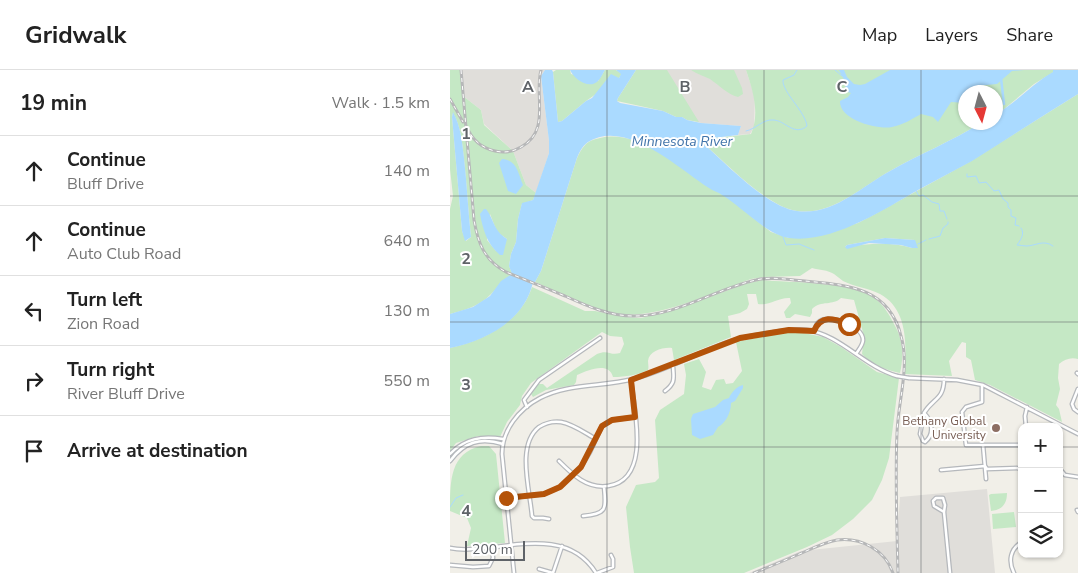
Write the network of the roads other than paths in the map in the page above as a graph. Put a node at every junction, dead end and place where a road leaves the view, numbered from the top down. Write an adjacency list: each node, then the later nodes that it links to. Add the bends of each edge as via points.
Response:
1 (814, 331): 3 (street, via 829,336); 3 (street, via 818,322 823,320 855,327 863,340); 4 (street, via 789,330 740,338)
2 (600, 338): 10 (street, via 539,380 524,400)
3 (856, 354): 5 (street, bridge, via 876,368 897,376)
4 (673, 364): 6 (street); 9 (street, via 673,383)
5 (944, 379): 7 (street); 13 (street, via 942,394)
6 (631, 380): 10 (street, via 556,392); 14 (street)
7 (982, 385): 11 (street); 22 (street, via 982,402 966,407 962,412 966,445)
8 (1078, 389): 12 (street, via 1071,407)
9 (665, 391)
10 (527, 407): 19 (street)
11 (1027, 407): 15 (street); 16 (street)
12 (1078, 412)
13 (924, 413): 13 (street, via 932,429 926,442 920,434)
14 (635, 417): 20 (street, via 609,422 602,426); 34 (street, via 637,447 633,466 621,482)
15 (1026, 423)
16 (1054, 423)
17 (1063, 428): 18 (street)
18 (1078, 434)
19 (503, 439): 21 (street); 24 (street, via 474,439)
20 (596, 439): 31 (street); 35 (street, via 560,422 538,428 526,450)
21 (503, 444): 25 (street, via 474,442 463,447); 36 (street)
22 (983, 445): 23 (street); 27 (street)
23 (1018, 445)
24 (450, 454)
25 (450, 461)
26 (559, 461): 31 (street)
27 (985, 466): 28 (street, via 987,469); 29 (street); 33 (street)
28 (1018, 468)
29 (941, 470)
30 (1063, 472): 32 (street)
31 (573, 476): 34 (street, via 589,484); 35 (street, via 555,490)
32 (1078, 477)
33 (986, 478)
34 (604, 486): 38 (street, via 604,510 597,515)
35 (530, 496): 36 (street); 39 (street, via 532,517)
36 (506, 498): 40 (street)
37 (944, 512): 37 (street, via 944,500 936,498 934,506); 51 (street)
38 (583, 516)
39 (549, 519)
40 (511, 546): 41 (street); 43 (street); 48 (street)
41 (562, 546): 49 (street); 50 (street, via 584,558)
42 (1018, 546): 52 (street, via 1010,559)
43 (492, 547): 44 (street); 46 (street, via 493,558 489,566)
44 (450, 548)
45 (611, 555): 50 (street, via 613,567)
46 (450, 565)
47 (539, 569): 49 (street)
48 (514, 573)
49 (553, 573)
50 (597, 573)
51 (950, 573)
52 (1014, 573)

